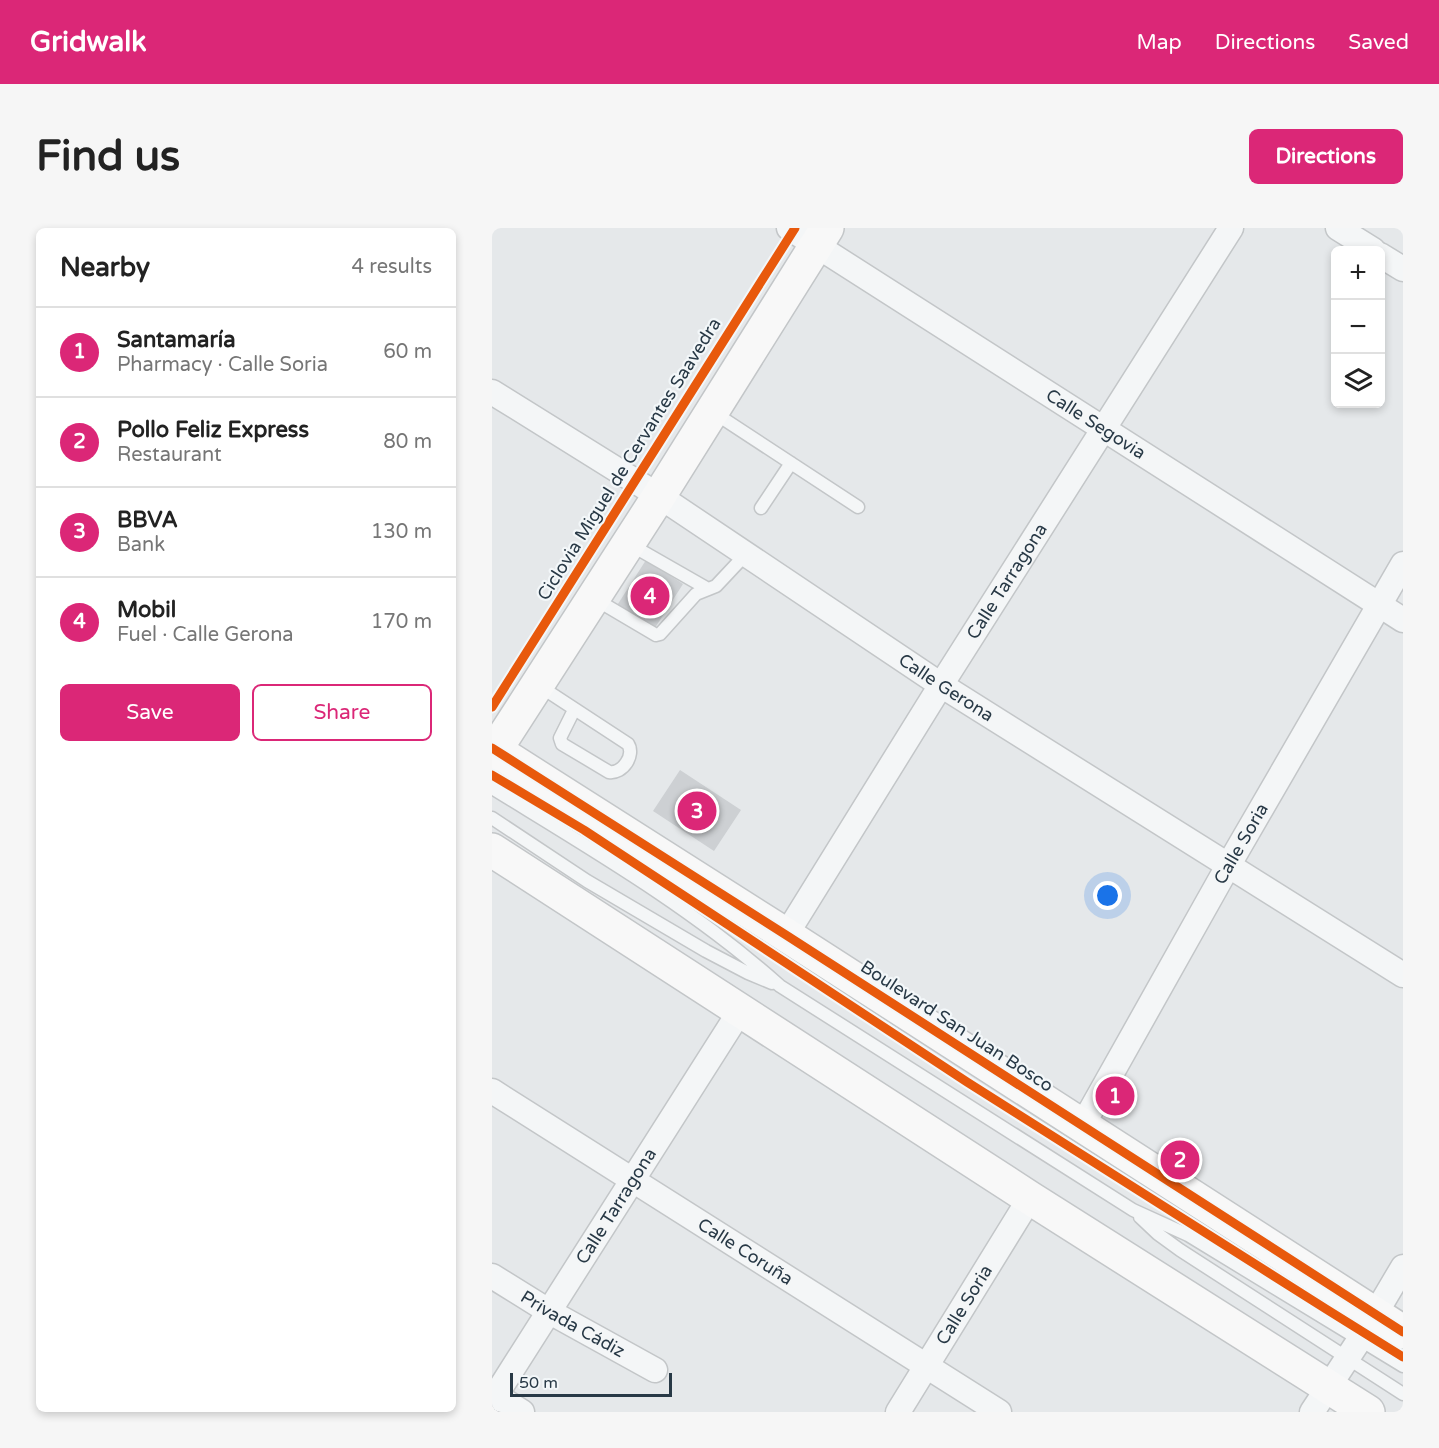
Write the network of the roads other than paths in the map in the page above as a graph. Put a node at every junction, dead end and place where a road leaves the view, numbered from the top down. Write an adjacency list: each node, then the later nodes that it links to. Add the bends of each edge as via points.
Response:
1 (789, 228): 4 (street, Calle Segovia)
2 (1232, 228): 10 (street, Calle Tarragona)
3 (1338, 228): 5 (street)
4 (821, 237): 9 (street); 10 (street, Calle Segovia)
5 (1367, 246)
6 (1385, 258): 7 (street)
7 (1403, 269)
8 (492, 392): 12 (street, Calle Gerona)
9 (712, 411): 11 (lane); 12 (street)
10 (1104, 429): 20 (street, Calle Segovia); 23 (street, Calle Tarragona)
11 (791, 463): 13 (lane); 14 (lane)
12 (659, 496): 15 (street); 16 (street, Calle Gerona)
13 (858, 507)
14 (761, 508)
15 (628, 543): 18 (lane); 19 (street)
16 (746, 554): 18 (lane, via 716,586); 23 (street, Calle Gerona)
17 (1403, 564): 20 (street, Calle Soria)
18 (708, 589): 19 (lane, via 696,594 656,635)
19 (593, 598): 22 (street)
20 (1379, 605): 21 (street, Calle Segovia); 29 (street, Calle Soria)
21 (1403, 620)
22 (537, 685): 24 (lane); 25 (street)
23 (941, 685): 29 (street, Calle Gerona); 30 (street, Calle Tarragona)
24 (574, 710): 24 (lane, via 628,744 631,753 621,770 609,772 562,744 560,738)
25 (493, 751): 30 (street, Boulevard San Juan Bosco)
26 (492, 788): 32 (lane, via 700,921)
27 (492, 818): 32 (lane, via 587,881 706,951)
28 (492, 850): 33 (street)
29 (1228, 866): 31 (street, Calle Gerona); 35 (street, Calle Soria)
30 (786, 935): 35 (street, Boulevard San Juan Bosco)
31 (1403, 975)
32 (780, 986): 38 (lane)
33 (740, 1011): 36 (street, Calle Tarragona); 37 (street)
34 (492, 1091): 36 (street, Calle Coruña)
35 (1082, 1126): 43 (street, Boulevard San Juan Bosco)
36 (632, 1179): 41 (street, Calle Tarragona); 44 (street, Calle Coruña)
37 (1030, 1198): 44 (street, Calle Soria); 49 (street)
38 (1133, 1210): 43 (lane, via 1188,1234); 43 (lane, via 1180,1250)
39 (1403, 1267): 43 (street)
40 (492, 1276): 41 (street, Privada Cádiz)
41 (549, 1312): 46 (street, Privada Cádiz); 48 (street, Calle Tarragona)
42 (1403, 1332): 43 (street, Boulevard San Juan Bosco)
43 (1360, 1337): 45 (lane); 47 (lane); 49 (street)
44 (926, 1366): 51 (street, Calle Soria); 52 (street, Calle Coruña)
45 (1403, 1366)
46 (655, 1370)
47 (1403, 1394)
48 (493, 1397): 50 (street)
49 (1320, 1399): 53 (street)
50 (522, 1412)
51 (898, 1412)
52 (999, 1412)
53 (1368, 1412)

